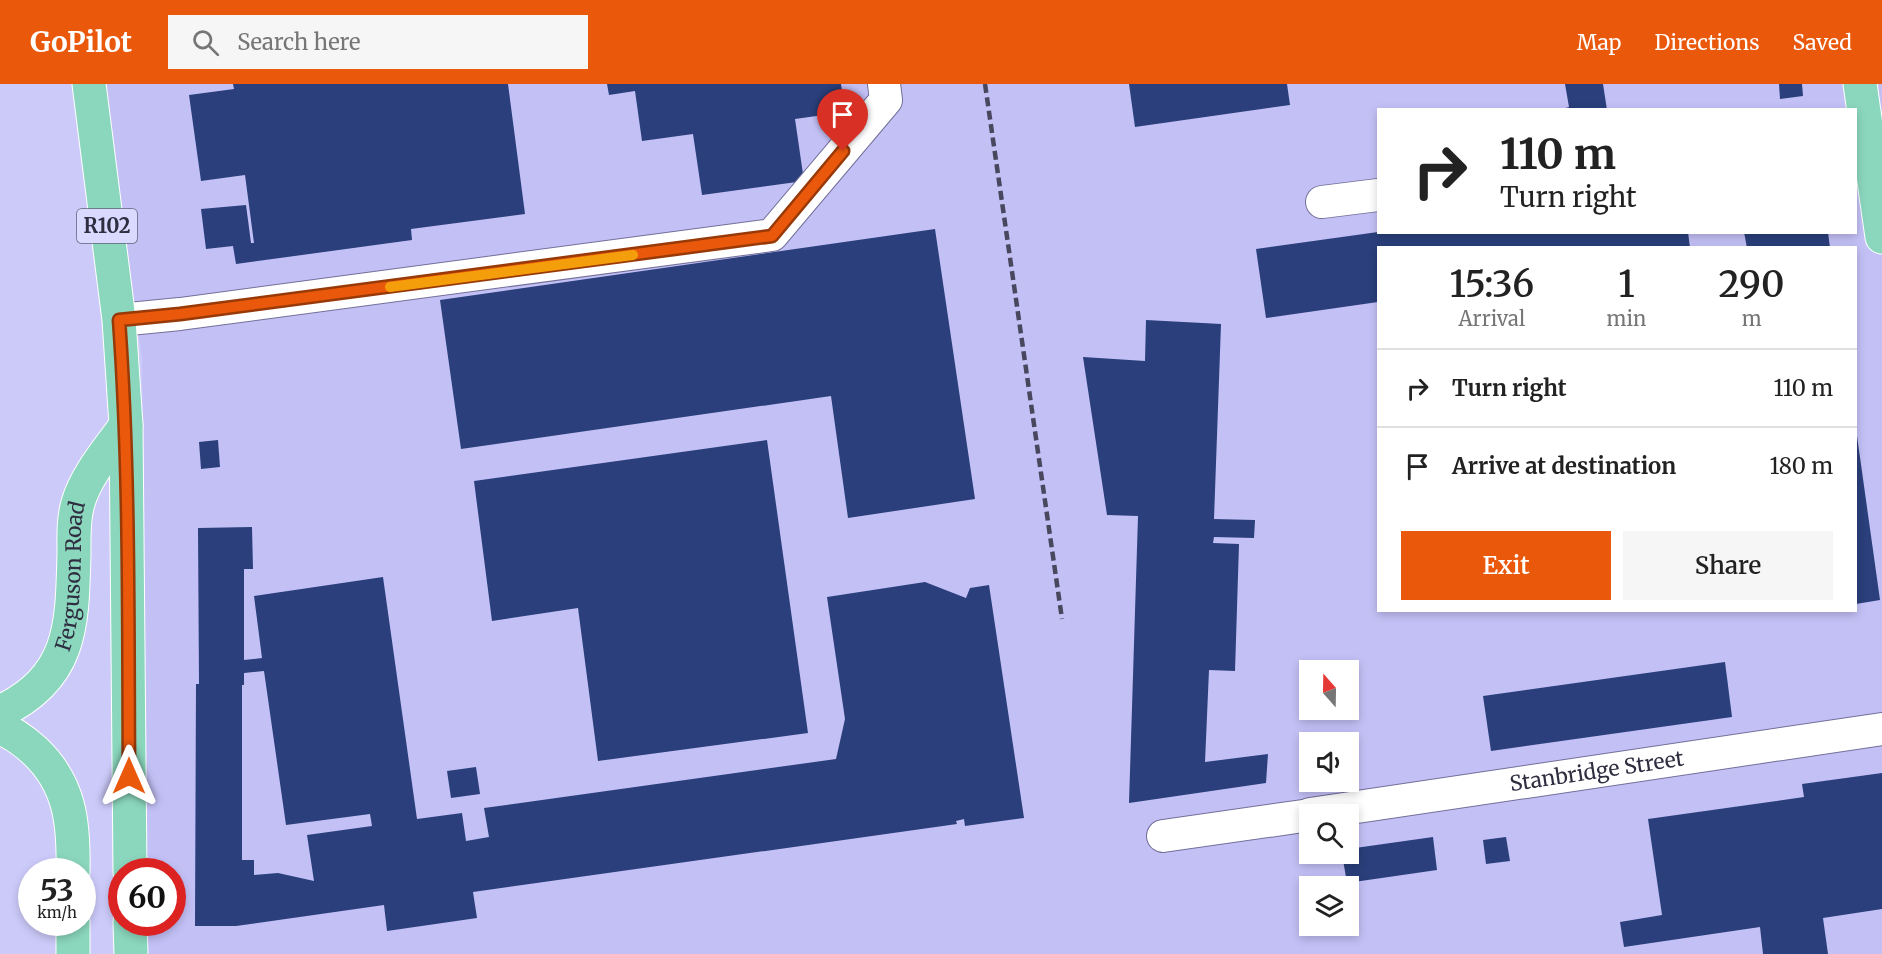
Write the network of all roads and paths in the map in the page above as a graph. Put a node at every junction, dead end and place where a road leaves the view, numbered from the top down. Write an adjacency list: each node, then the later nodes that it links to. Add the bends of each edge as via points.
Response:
1 (89, 84): 8 (main road, R102)
2 (884, 84): 8 (street, via 886,100 772,236)
3 (1860, 84): 4 (main road)
4 (1868, 129): 7 (main road)
5 (1377, 195): 6 (street)
6 (1322, 202)
7 (1882, 237)
8 (119, 320): 9 (main road, R102)
9 (126, 425): 10 (main road, Ferguson Road, via 90,477 78,502 73,603 58,661 32,692); 17 (main road, R102)
10 (0, 712)
11 (0, 728): 16 (main road, via 40,756 64,790 74,836)
12 (1882, 729): 13 (street, Stanbridge Street)
13 (1359, 808)
14 (1299, 817): 15 (street, Stanbridge Street)
15 (1163, 836)
16 (73, 858)
17 (130, 858)
18 (73, 936): 20 (main road)
19 (130, 936): 21 (main road)
20 (73, 954)
21 (130, 954)

